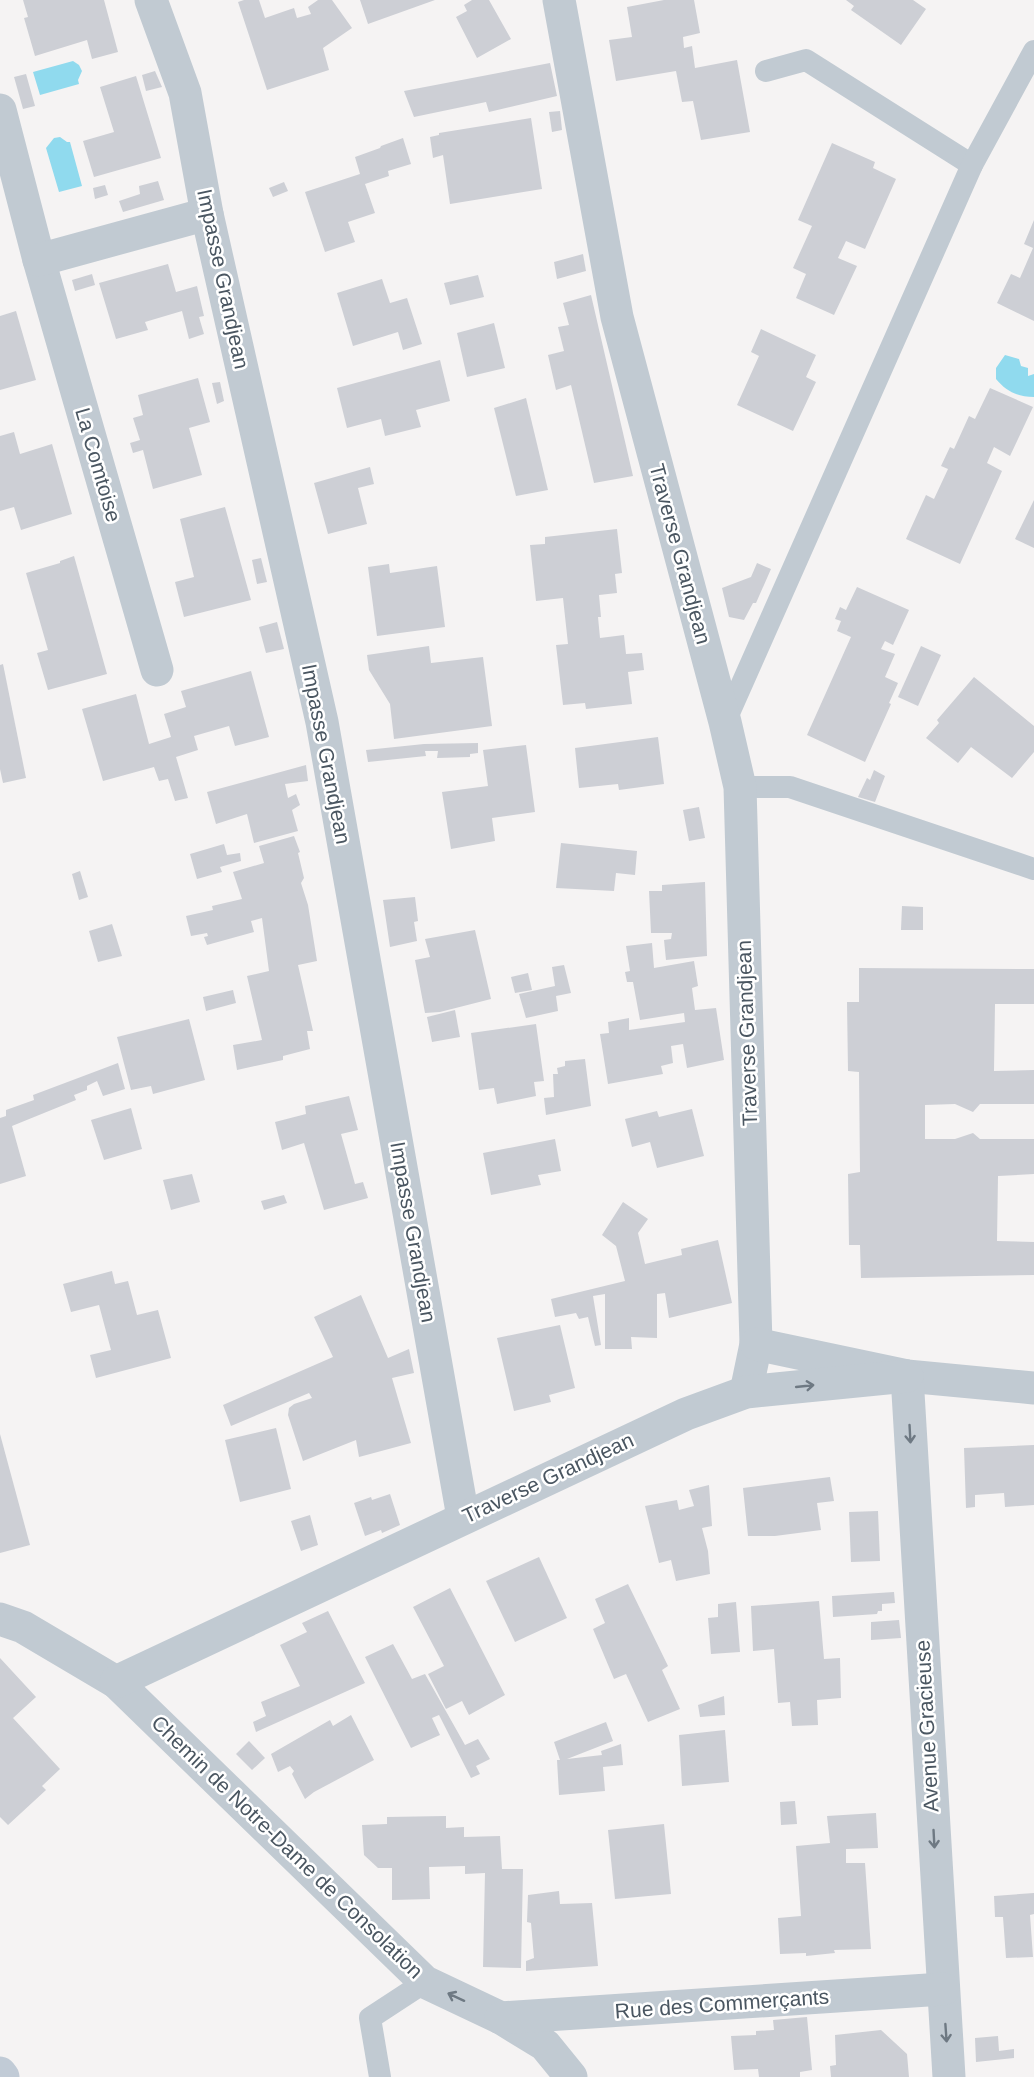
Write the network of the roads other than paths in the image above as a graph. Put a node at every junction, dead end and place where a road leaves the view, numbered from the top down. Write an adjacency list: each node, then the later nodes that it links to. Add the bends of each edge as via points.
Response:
1 (151, 0): 7 (street, Impasse Grandjean, via 185,93)
2 (559, 0): 10 (street, Traverse Grandjean, via 617,317)
3 (1034, 51): 6 (lane)
4 (766, 71): 6 (lane, via 806,60)
5 (0, 110): 8 (street, La Comtoise)
6 (972, 165): 10 (lane)
7 (207, 214): 8 (street); 17 (street, Impasse Grandjean, via 322,722)
8 (39, 260): 9 (street, La Comtoise)
9 (157, 670)
10 (725, 722): 11 (street, Traverse Grandjean)
11 (740, 787): 12 (lane, via 790,787); 13 (street, Traverse Grandjean)
12 (1034, 869)
13 (756, 1344): 14 (street); 16 (street, Traverse Grandjean)
14 (906, 1376): 15 (street); 16 (street, one-way to 14); 21 (street, Avenue Gracieuse, one-way to 21)
15 (1034, 1388)
16 (746, 1392): 17 (street, Traverse Grandjean, via 686,1414)
17 (463, 1517): 19 (street, Traverse Grandjean)
18 (0, 1619): 19 (street, Chemin de Notre-Dame de Consolation, via 23,1627)
19 (116, 1682): 20 (street, Chemin de Notre-Dame de Consolation)
20 (425, 1982): 22 (street, Chemin de Notre-Dame de Consolation, one-way to 20); 25 (lane, via 370,2018)
21 (943, 1989): 22 (street, Rue des Commerçants); 27 (street, Avenue Gracieuse, one-way to 27)
22 (501, 2018): 26 (street, Chemin de Notre-Dame de Consolation, via 545,2045)
23 (0, 2073): 24 (street)
24 (3, 2077)
25 (380, 2077)
26 (571, 2077)
27 (949, 2077)

